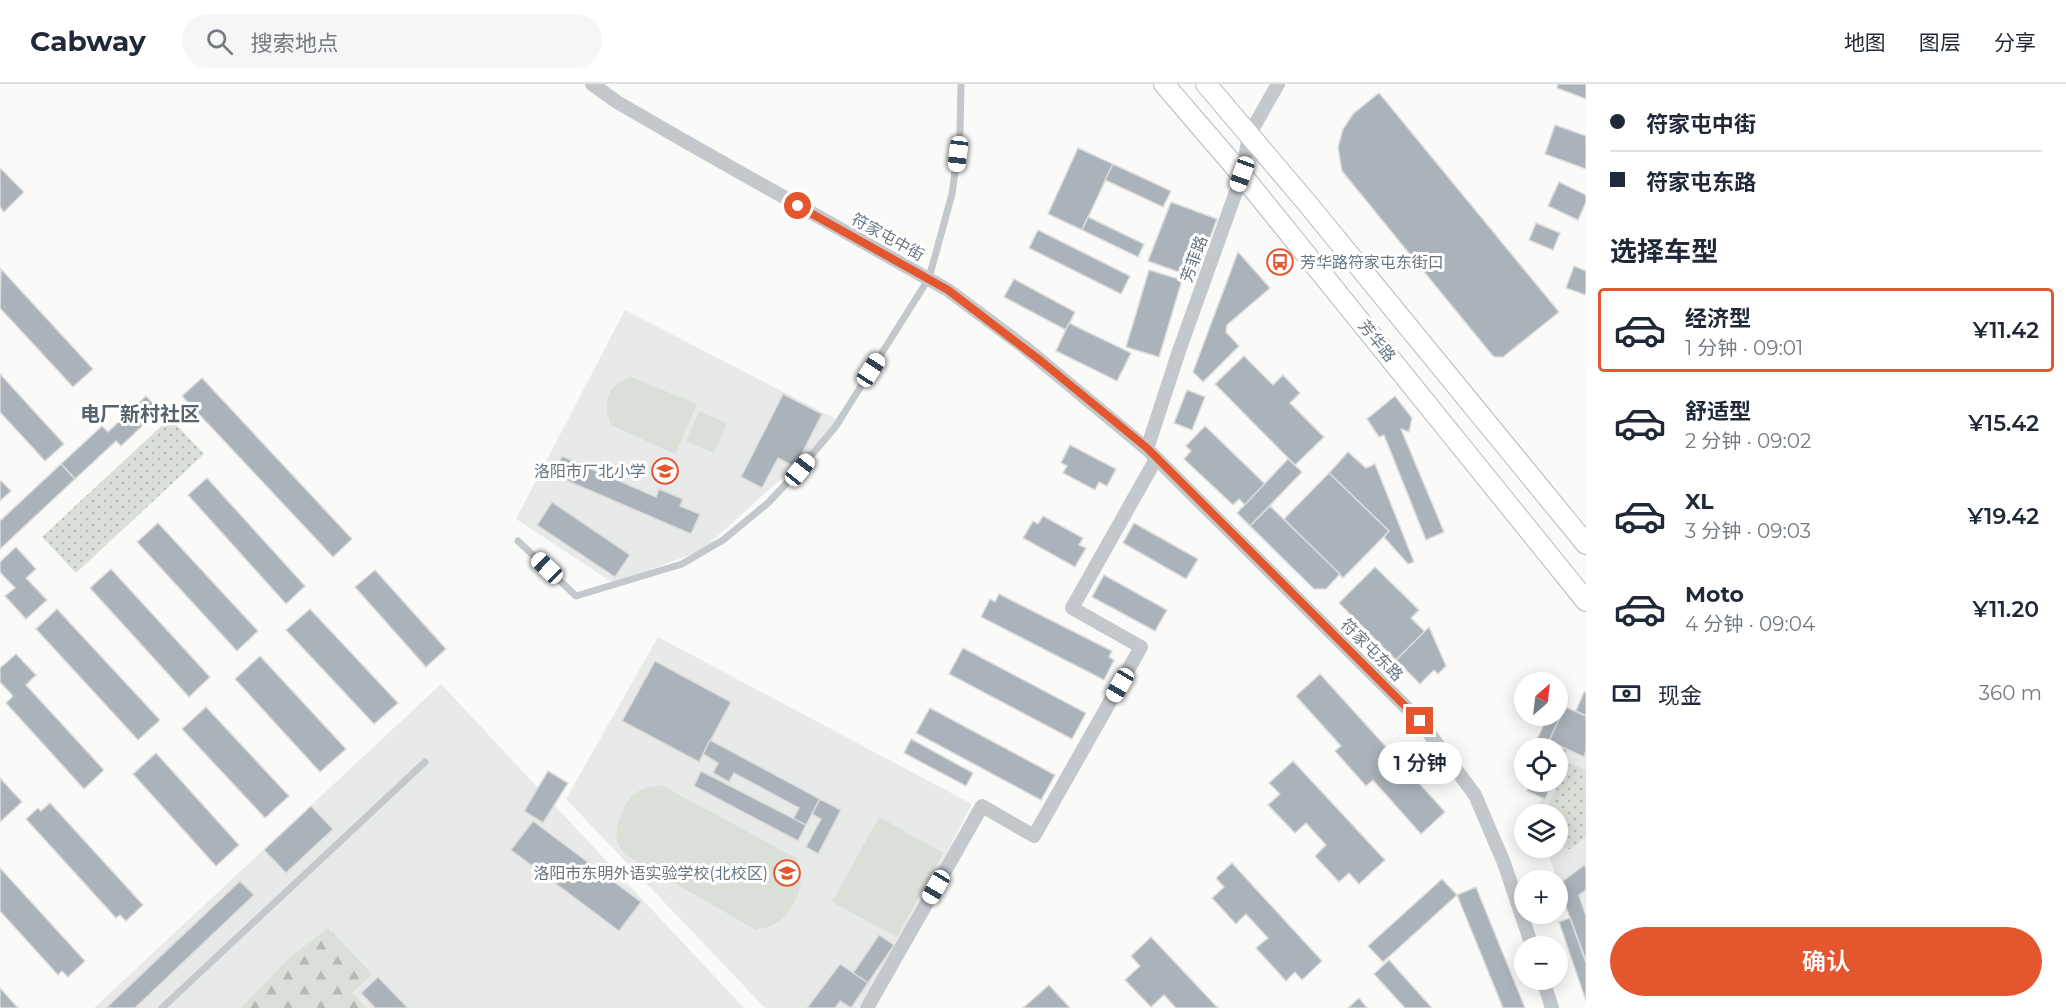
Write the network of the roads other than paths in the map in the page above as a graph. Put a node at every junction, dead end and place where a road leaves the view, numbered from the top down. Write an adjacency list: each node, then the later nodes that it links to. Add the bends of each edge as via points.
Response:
1 (592, 84): 8 (street, 符家屯中街, via 749,179)
2 (961, 84): 8 (lane, via 960,134 952,194)
3 (1164, 84): 7 (main road, 芳华路)
4 (1206, 84): 6 (main road, 芳华路)
5 (1278, 84): 6 (street, 芳菲路)
6 (1249, 135): 7 (street, 芳菲路); 11 (main road, 芳华路)
7 (1242, 174): 9 (street, 芳菲路, via 1179,351); 12 (main road, 芳华路)
8 (929, 278): 9 (street, 符家屯中街, via 1023,346); 10 (lane, via 836,426 776,495 723,540 682,564 576,596)
9 (1151, 454): 14 (street, 符家屯东路, via 1420,721 1475,795); 17 (street, 芳菲路, via 1072,608 1141,647 1034,836 982,806)
10 (518, 541)
11 (1586, 544)
12 (1586, 602)
13 (425, 762): 16 (lane)
14 (1529, 936)
15 (1546, 990): 18 (street)
16 (162, 1008)
17 (867, 1008)
18 (1552, 1008)

